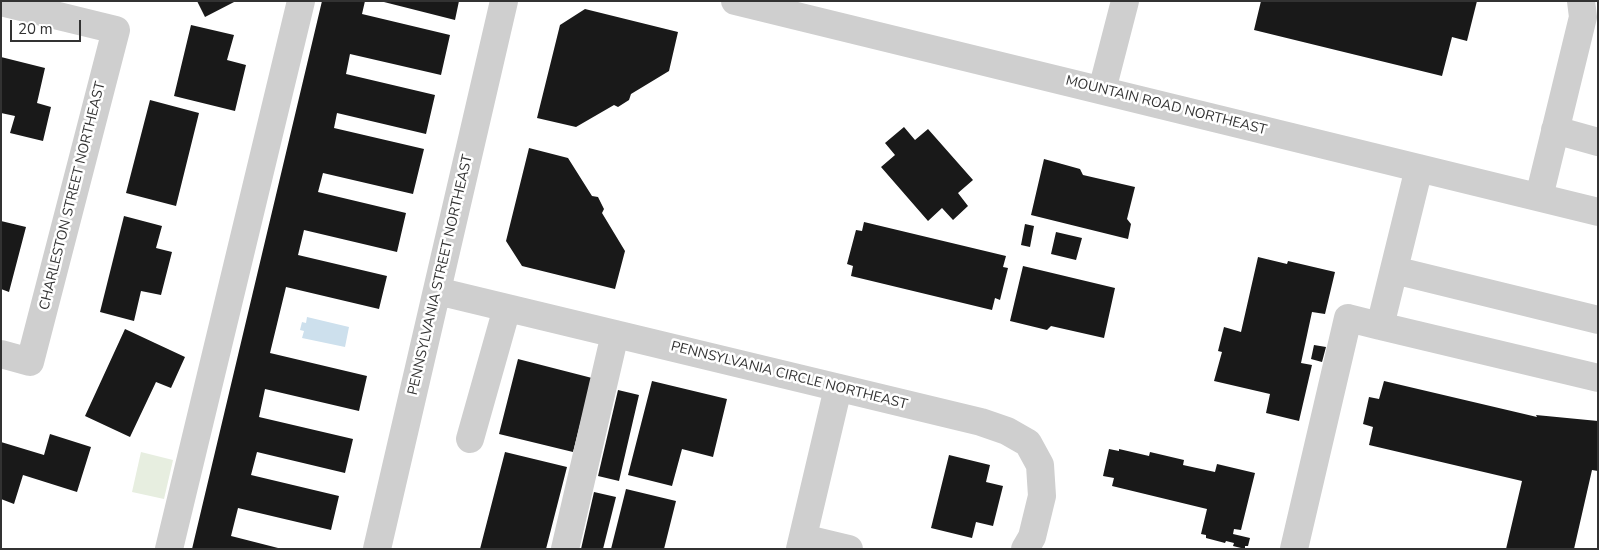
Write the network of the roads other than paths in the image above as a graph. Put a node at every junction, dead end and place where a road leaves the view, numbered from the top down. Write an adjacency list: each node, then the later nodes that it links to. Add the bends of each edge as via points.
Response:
1 (301, 1): 24 (street)
2 (504, 1): 14 (street, PENNSYLVANIA STREET NORTHEAST)
3 (735, 1): 7 (street, MOUNTAIN ROAD NORTHEAST)
4 (1125, 1): 7 (street)
5 (1, 2): 19 (street, CHARLESTON STREET NORTHEAST, via 116,30 30,362)
6 (1586, 3): 8 (street)
7 (1102, 90): 10 (street, MOUNTAIN ROAD NORTHEAST)
8 (1555, 130): 9 (street); 11 (street)
9 (1598, 142)
10 (1419, 168): 11 (street, MOUNTAIN ROAD NORTHEAST); 13 (street)
11 (1539, 197): 12 (street, MOUNTAIN ROAD NORTHEAST)
12 (1598, 212)
13 (1394, 270): 16 (street); 17 (street)
14 (437, 291): 15 (street, PENNSYLVANIA CIRCLE NORTHEAST); 25 (street, PENNSYLVANIA STREET NORTHEAST)
15 (507, 308): 18 (street, PENNSYLVANIA CIRCLE NORTHEAST); 22 (street)
16 (1598, 320)
17 (1380, 326): 20 (street); 29 (street, via 1348,318)
18 (615, 334): 21 (street, PENNSYLVANIA CIRCLE NORTHEAST); 26 (street)
19 (1, 354)
20 (1598, 378)
21 (838, 388): 23 (street); 28 (street, PENNSYLVANIA CIRCLE NORTHEAST, via 981,422 1028,443 1040,465 1042,496 1032,538)
22 (470, 439)
23 (801, 543): 27 (street)
24 (169, 549)
25 (377, 549)
26 (565, 549)
27 (849, 549)
28 (1025, 549)
29 (1294, 549)

